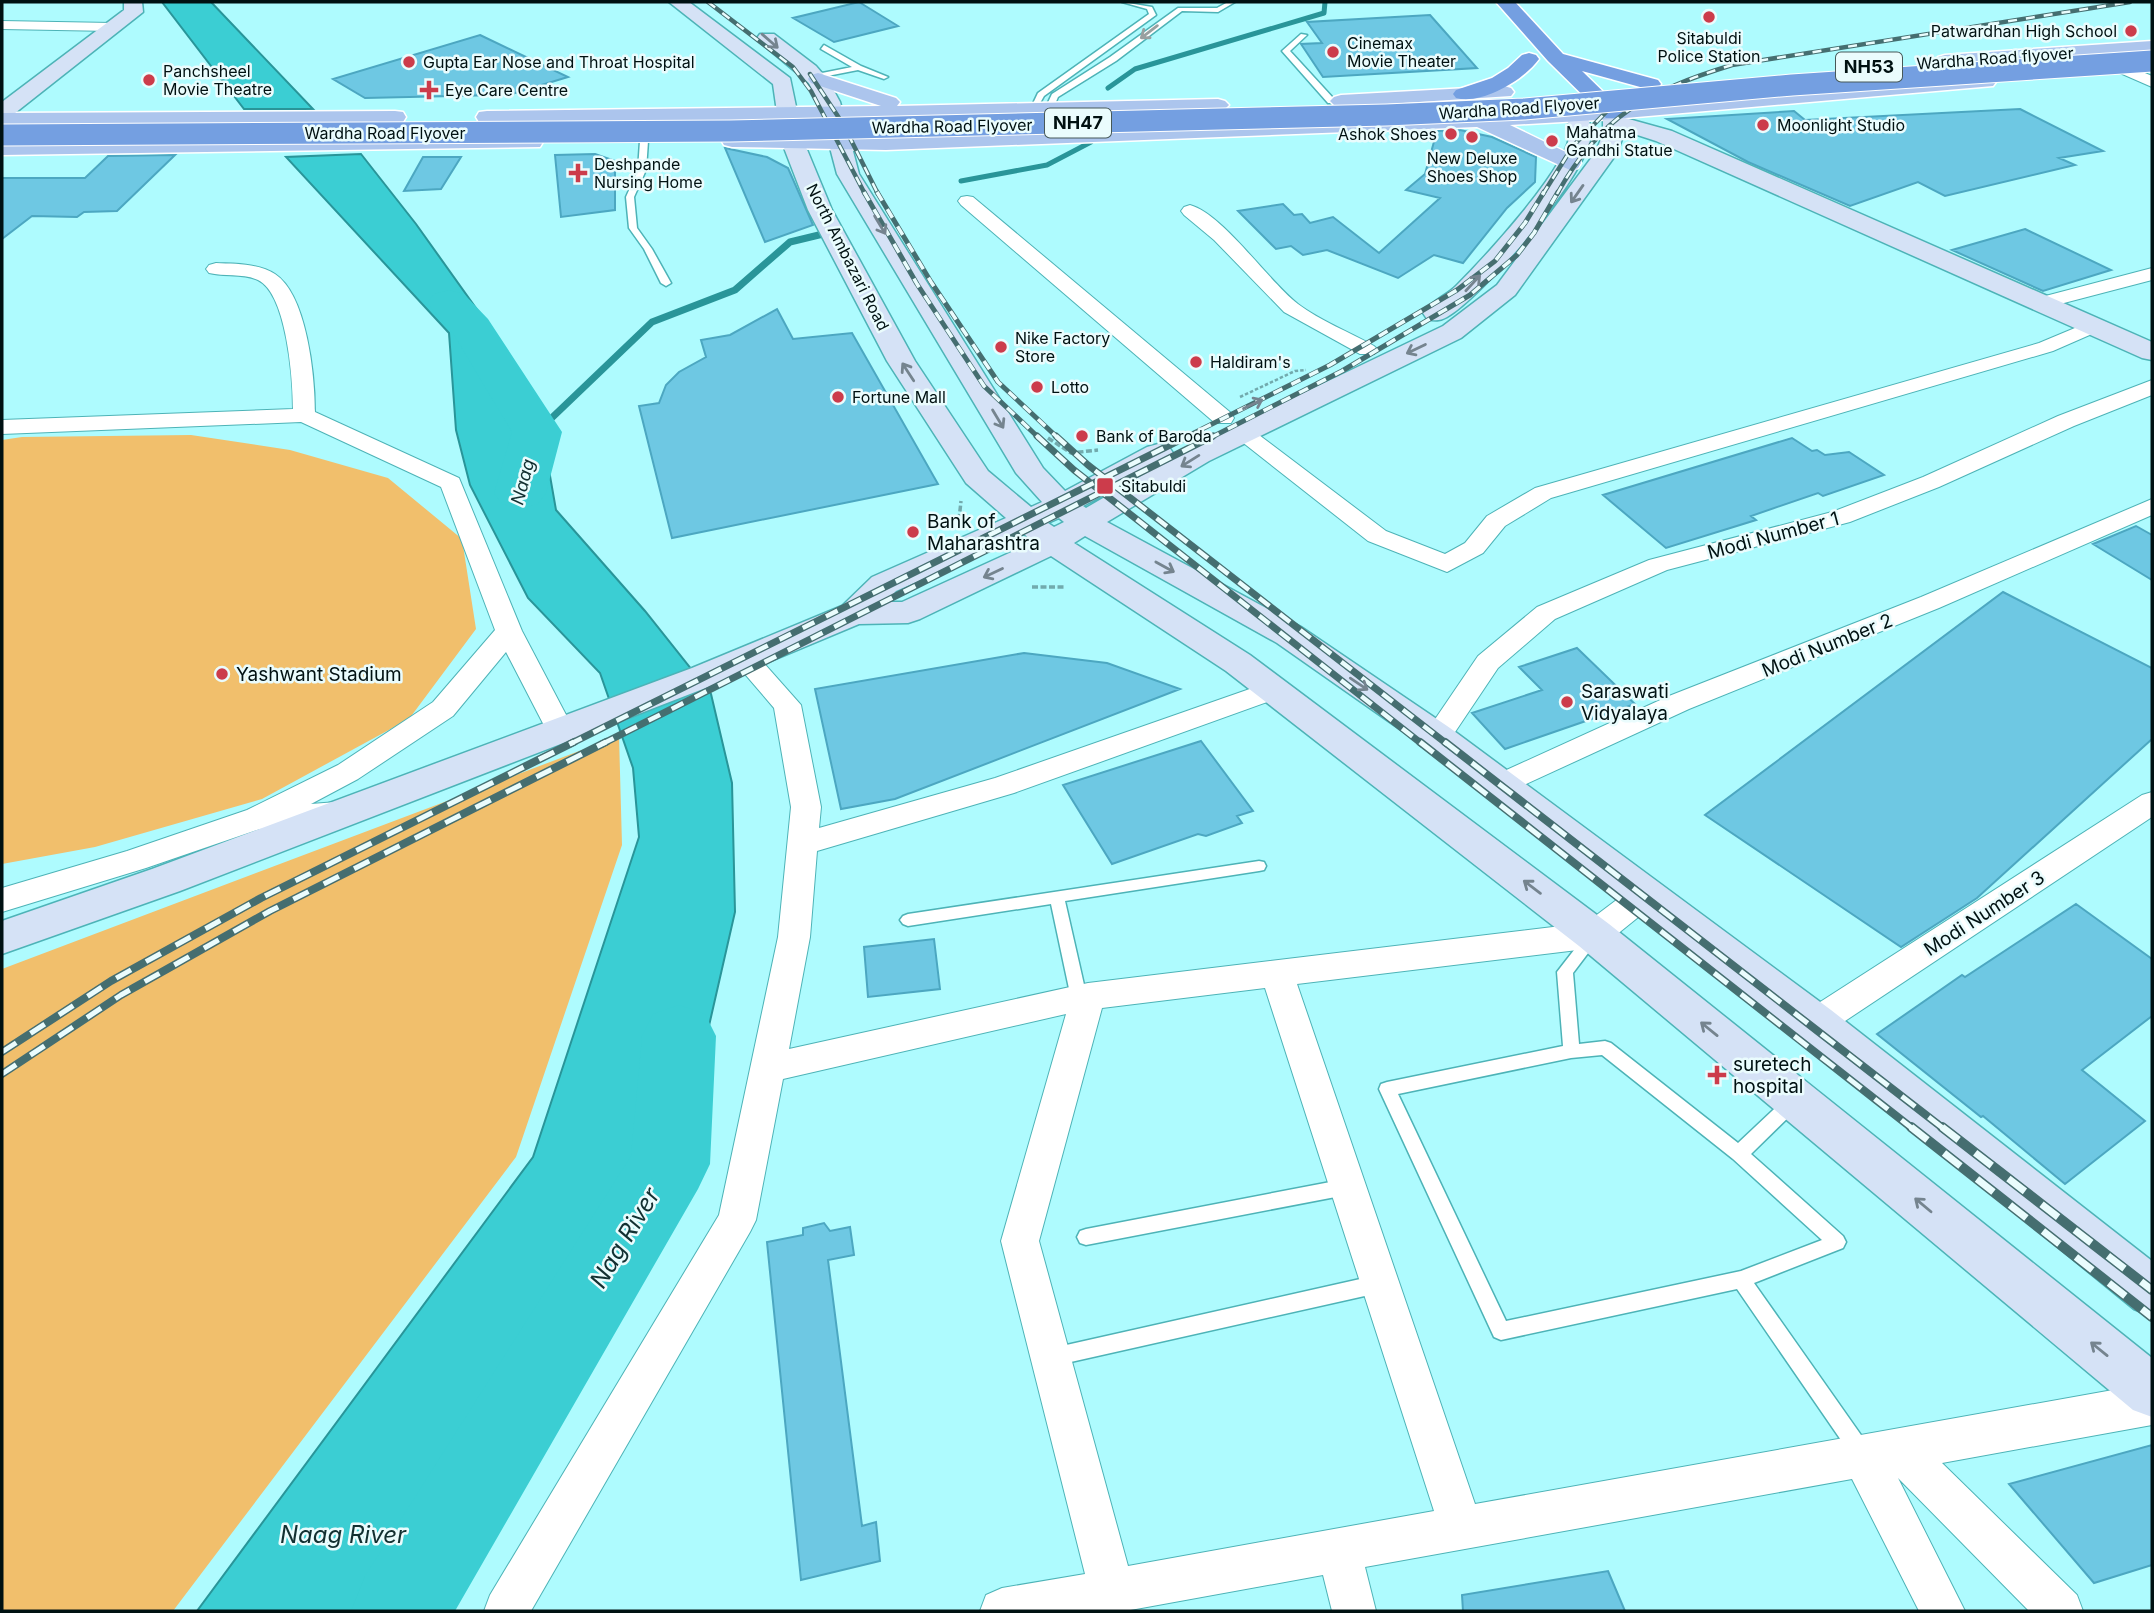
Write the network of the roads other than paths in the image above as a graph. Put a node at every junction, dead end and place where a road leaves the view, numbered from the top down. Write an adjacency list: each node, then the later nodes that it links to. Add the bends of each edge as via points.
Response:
1 (133, 2): 11 (main road, via 134,12)
2 (678, 2): 35 (main road, North Ambazari Road, via 783,81)
3 (1125, 2): 6 (lane)
4 (1232, 2): 9 (lane, via 1218,10)
5 (1498, 7): 19 (highway)
6 (1150, 8): 7 (lane); 31 (lane, via 1153,16 1041,95)
7 (1160, 8)
8 (1170, 9): 9 (lane)
9 (1180, 9): 31 (lane, one-way to 31)
10 (2, 25): 11 (street)
11 (112, 27): 32 (main road)
12 (753, 28): 23 (main road, one-way to 23)
13 (1303, 35): 30 (lane, via 1286,51)
14 (824, 47): 20 (lane)
15 (2152, 47): 16 (main road, Wardha Road flyover / NH53)
16 (2084, 52): 22 (street); 26 (main road, Wardha Road flyover / NH53)
17 (2152, 54): 39 (highway, Wardha Road Flyover / NH47, via 1412,107 789,122)
18 (2152, 61): 40 (highway, Wardha Road Flyover / NH47, bridge, via 1805,84 1524,109 1386,115 744,131)
19 (1541, 62): 26 (highway); 27 (highway); 29 (highway)
20 (858, 68): 23 (lane); 24 (lane)
21 (2152, 70): 22 (main road, NH53)
22 (2128, 72): 25 (street); 36 (main road, NH53)
23 (817, 78): 33 (main road); 34 (main road)
24 (884, 78)
25 (2152, 82)
26 (1651, 84): 27 (main road, Wardha Road flyover / NH53)
27 (1587, 88): 28 (main road, Wardha Road flyover); 36 (highway)
28 (1556, 90): 29 (main road, Wardha Road flyover); 36 (highway)
29 (1463, 94): 30 (main road, Wardha Road flyover)
30 (1331, 102): 31 (main road, Wardha Road flyover)
31 (1040, 110): 33 (main road, Wardha Road flyover)
32 (2, 112)
33 (932, 113): 34 (main road, Wardha Road flyover)
34 (832, 114): 35 (main road, Wardha Road flyover); 46 (main road)
35 (786, 115): 37 (main road, Wardha Road flyover); 44 (main road, North Ambazari Road)
36 (1601, 116): 38 (main road); 43 (main road); 45 (main road, via 1615,135); 47 (main road, via 1581,132)
37 (2, 119)
38 (1474, 121): 46 (main road, via 886,143); 47 (main road, via 1517,135)
39 (2, 126)
40 (2, 135)
41 (644, 141): 42 (main road); 44 (main road, via 750,140); 52 (lane, via 642,170 631,197 633,228)
42 (2, 148)
43 (1694, 149): 45 (main road); 53 (main road)
44 (797, 152): 46 (main road); 62 (main road, North Ambazari Road, one-way to 44, via 977,477 901,361 820,210)
45 (1606, 153): 59 (main road, one-way to 59, via 1506,290 1452,332)
46 (843, 154): 62 (main road, one-way to 62)
47 (1570, 163): 55 (main road, one-way to 47, via 1425,322 1462,294 1509,244)
48 (967, 201): 59 (street)
49 (1190, 211): 55 (street, via 1292,308)
50 (216, 270): 58 (street, via 262,274 273,281 294,326)
51 (2152, 274): 53 (street)
52 (666, 283)
53 (2041, 303): 54 (main road)
54 (2094, 326): 56 (main road); 59 (street, via 2046,347 1543,493 1496,521 1474,548 1447,564 1377,536)
55 (1367, 350): 59 (main road, one-way to 55)
56 (2152, 352)
57 (2152, 387): 67 (street, Modi Number 1, via 1841,517 1658,565 1546,613 1488,662)
58 (304, 415): 60 (street); 63 (street, via 451,483)
59 (1227, 421): 62 (main road, via 1198,455)
60 (2, 427)
61 (2152, 506): 68 (street, Modi Number 2, via 2031,562 1703,693)
62 (1057, 523): 64 (main road, via 908,612 854,614); 65 (main road, via 1119,587); 67 (main road, one-way to 67, via 1289,635)
63 (509, 631): 66 (street); 71 (street, via 443,709 348,772)
64 (745, 659): 66 (main road); 72 (street, via 787,705 806,807)
65 (1274, 690): 72 (street, via 1004,786); 78 (main road, one-way to 65)
66 (572, 726): 70 (main road)
67 (1437, 737): 68 (main road)
68 (1501, 784): 74 (main road)
69 (2152, 803): 82 (street, Modi Number 3)
70 (342, 813): 71 (street); 79 (main road)
71 (258, 818): 76 (street)
72 (802, 844): 84 (street, via 794,937)
73 (1259, 866): 75 (lane)
74 (1646, 894): 78 (street); 82 (main road)
75 (1057, 897): 77 (lane); 81 (lane)
76 (2, 900)
77 (908, 920)
78 (1594, 934): 80 (street); 83 (lane, via 1565,972); 85 (main road, one-way to 78)
79 (2, 938)
80 (1277, 973): 81 (street); 87 (street)
81 (1083, 997): 84 (street); 92 (street, via 1020,1241)
82 (1815, 1023): 89 (main road)
83 (1571, 1051): 86 (lane, via 1605,1048); 90 (lane, via 1387,1089 1501,1331)
84 (768, 1068): 99 (street, via 737,1220)
85 (1796, 1099): 86 (lane); 93 (main road, one-way to 85)
86 (1739, 1154): 90 (lane, via 1837,1242)
87 (1348, 1186): 88 (lane); 91 (street)
88 (1086, 1237)
89 (2146, 1279)
90 (1741, 1280): 95 (lane)
91 (1379, 1283): 92 (lane); 96 (street)
92 (1050, 1357): 98 (street)
93 (2152, 1391)
94 (2152, 1404): 95 (street)
95 (1881, 1453): 96 (street); 102 (street); 103 (street)
96 (1461, 1528): 97 (street)
97 (1339, 1550): 98 (street); 101 (street)
98 (1112, 1591): 100 (street)
99 (506, 1611)
100 (1002, 1611)
101 (1354, 1611)
102 (1943, 1611)
103 (2061, 1611)

